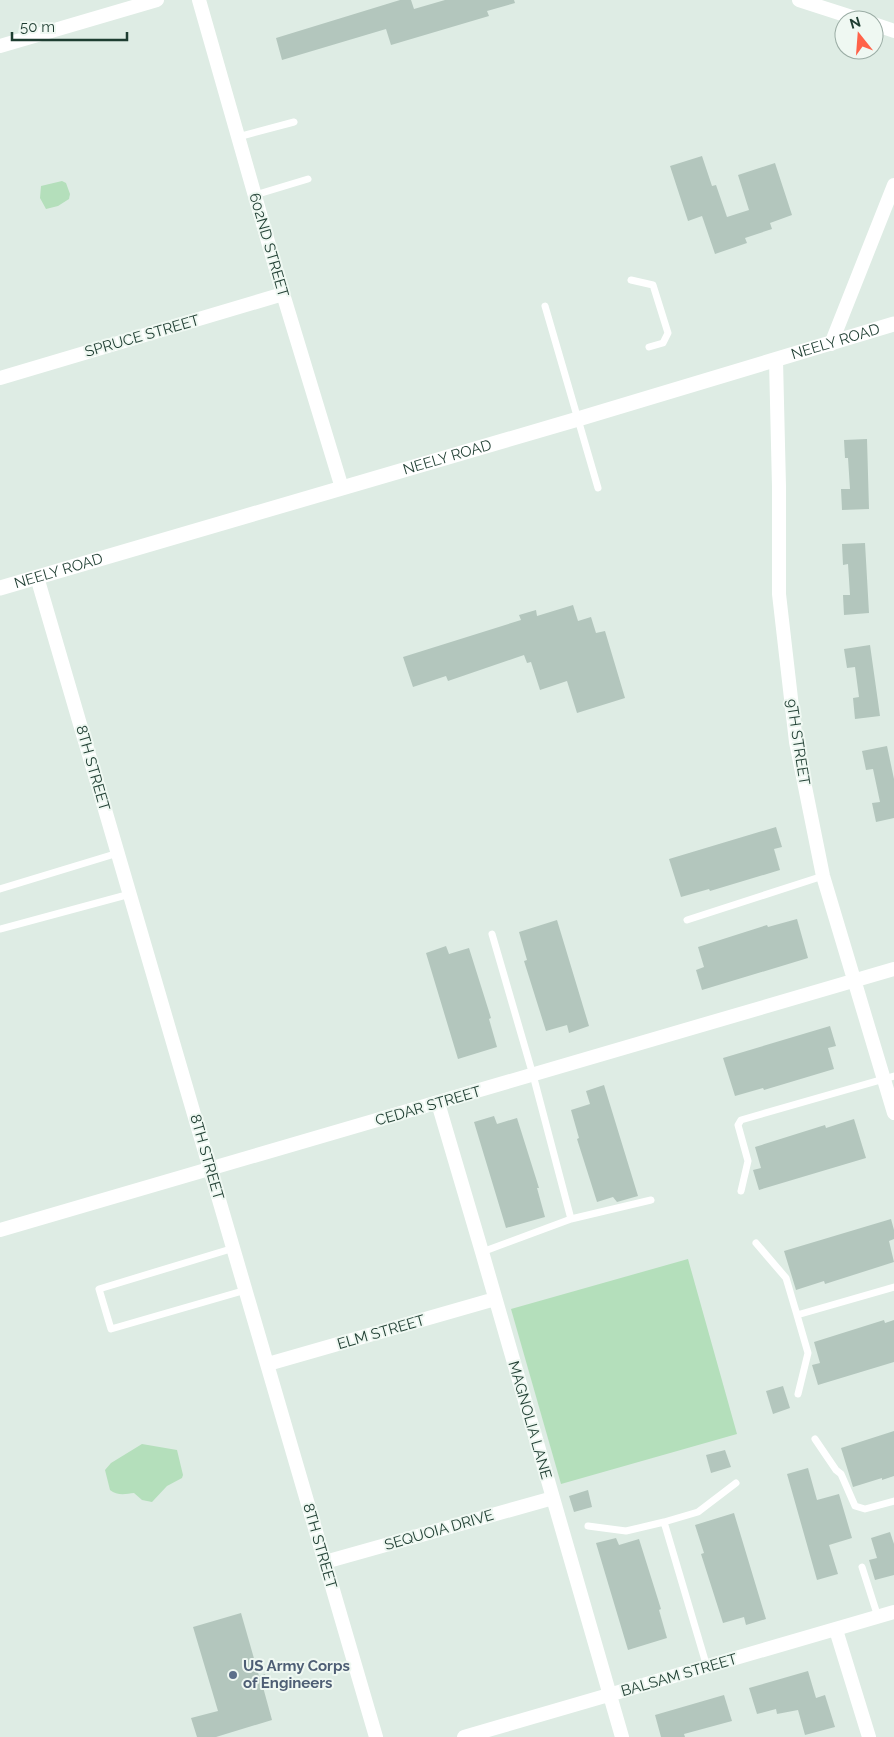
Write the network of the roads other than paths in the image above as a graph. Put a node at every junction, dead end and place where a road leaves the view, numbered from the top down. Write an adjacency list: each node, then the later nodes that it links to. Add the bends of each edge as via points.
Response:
1 (157, 0): 5 (street)
2 (199, 0): 7 (street, 602ND STREET)
3 (799, 0): 4 (street)
4 (834, 11)
5 (0, 46)
6 (294, 122): 7 (lane)
7 (238, 137): 9 (street, 602ND STREET)
8 (308, 179): 9 (lane)
9 (255, 195): 12 (street, 602ND STREET)
10 (892, 195): 15 (street)
11 (631, 280): 16 (lane, via 653,285 668,333 663,343)
12 (283, 294): 18 (street, SPRUCE STREET); 20 (street, 602ND STREET)
13 (545, 306): 19 (lane)
14 (894, 324): 15 (street, NEELY ROAD)
15 (831, 344): 17 (street, NEELY ROAD)
16 (650, 347)
17 (776, 360): 19 (street, NEELY ROAD); 25 (street, 9TH STREET, via 779,594 796,742)
18 (0, 378)
19 (578, 419): 20 (street, NEELY ROAD); 21 (lane)
20 (342, 488): 22 (street, NEELY ROAD)
21 (598, 488)
22 (38, 577): 23 (street, NEELY ROAD); 24 (street, 8TH STREET)
23 (0, 588)
24 (118, 854): 26 (lane); 27 (street, 8TH STREET)
25 (823, 876): 28 (lane); 32 (street, 9TH STREET)
26 (0, 889)
27 (130, 894): 29 (lane); 37 (street, 8TH STREET)
28 (688, 920)
29 (0, 929)
30 (492, 934): 33 (lane)
31 (894, 969): 32 (street, CEDAR STREET)
32 (855, 981): 33 (street, CEDAR STREET); 34 (street, 9TH STREET)
33 (533, 1075): 35 (street, CEDAR STREET); 40 (lane)
34 (889, 1078): 36 (street, 9TH STREET); 38 (lane, via 741,1120 738,1125 748,1161)
35 (438, 1103): 37 (street, CEDAR STREET); 44 (street, MAGNOLIA LANE)
36 (894, 1113)
37 (211, 1169): 41 (street, CEDAR STREET); 43 (street, 8TH STREET)
38 (741, 1191)
39 (651, 1200): 40 (lane)
40 (571, 1219): 44 (lane)
41 (0, 1230)
42 (756, 1242): 48 (lane, via 786,1278)
43 (234, 1248): 46 (street, 8TH STREET); 46 (lane, via 99,1289 111,1329)
44 (482, 1252): 47 (street, MAGNOLIA LANE)
45 (894, 1287): 48 (lane)
46 (246, 1290): 49 (street, 8TH STREET)
47 (495, 1299): 49 (street, ELM STREET); 53 (street, MAGNOLIA LANE)
48 (797, 1315): 50 (lane, via 808,1353)
49 (268, 1364): 57 (street, 8TH STREET)
50 (798, 1394)
51 (815, 1439): 54 (lane, via 842,1474 855,1506 865,1509)
52 (736, 1483): 55 (lane, via 698,1512)
53 (553, 1498): 57 (street, SEQUOIA DRIVE); 63 (street, MAGNOLIA LANE)
54 (894, 1501)
55 (664, 1522): 56 (lane, via 626,1531); 62 (lane)
56 (588, 1526)
57 (325, 1562): 64 (street, 8TH STREET)
58 (862, 1567): 60 (lane)
59 (894, 1612): 60 (street, BALSAM STREET)
60 (878, 1617): 61 (street, BALSAM STREET)
61 (836, 1630): 62 (street, BALSAM STREET); 67 (street)
62 (707, 1667): 63 (street, BALSAM STREET)
63 (611, 1695): 65 (street, BALSAM STREET); 66 (street, MAGNOLIA LANE)
64 (376, 1737)
65 (464, 1737)
66 (622, 1737)
67 (869, 1737)

